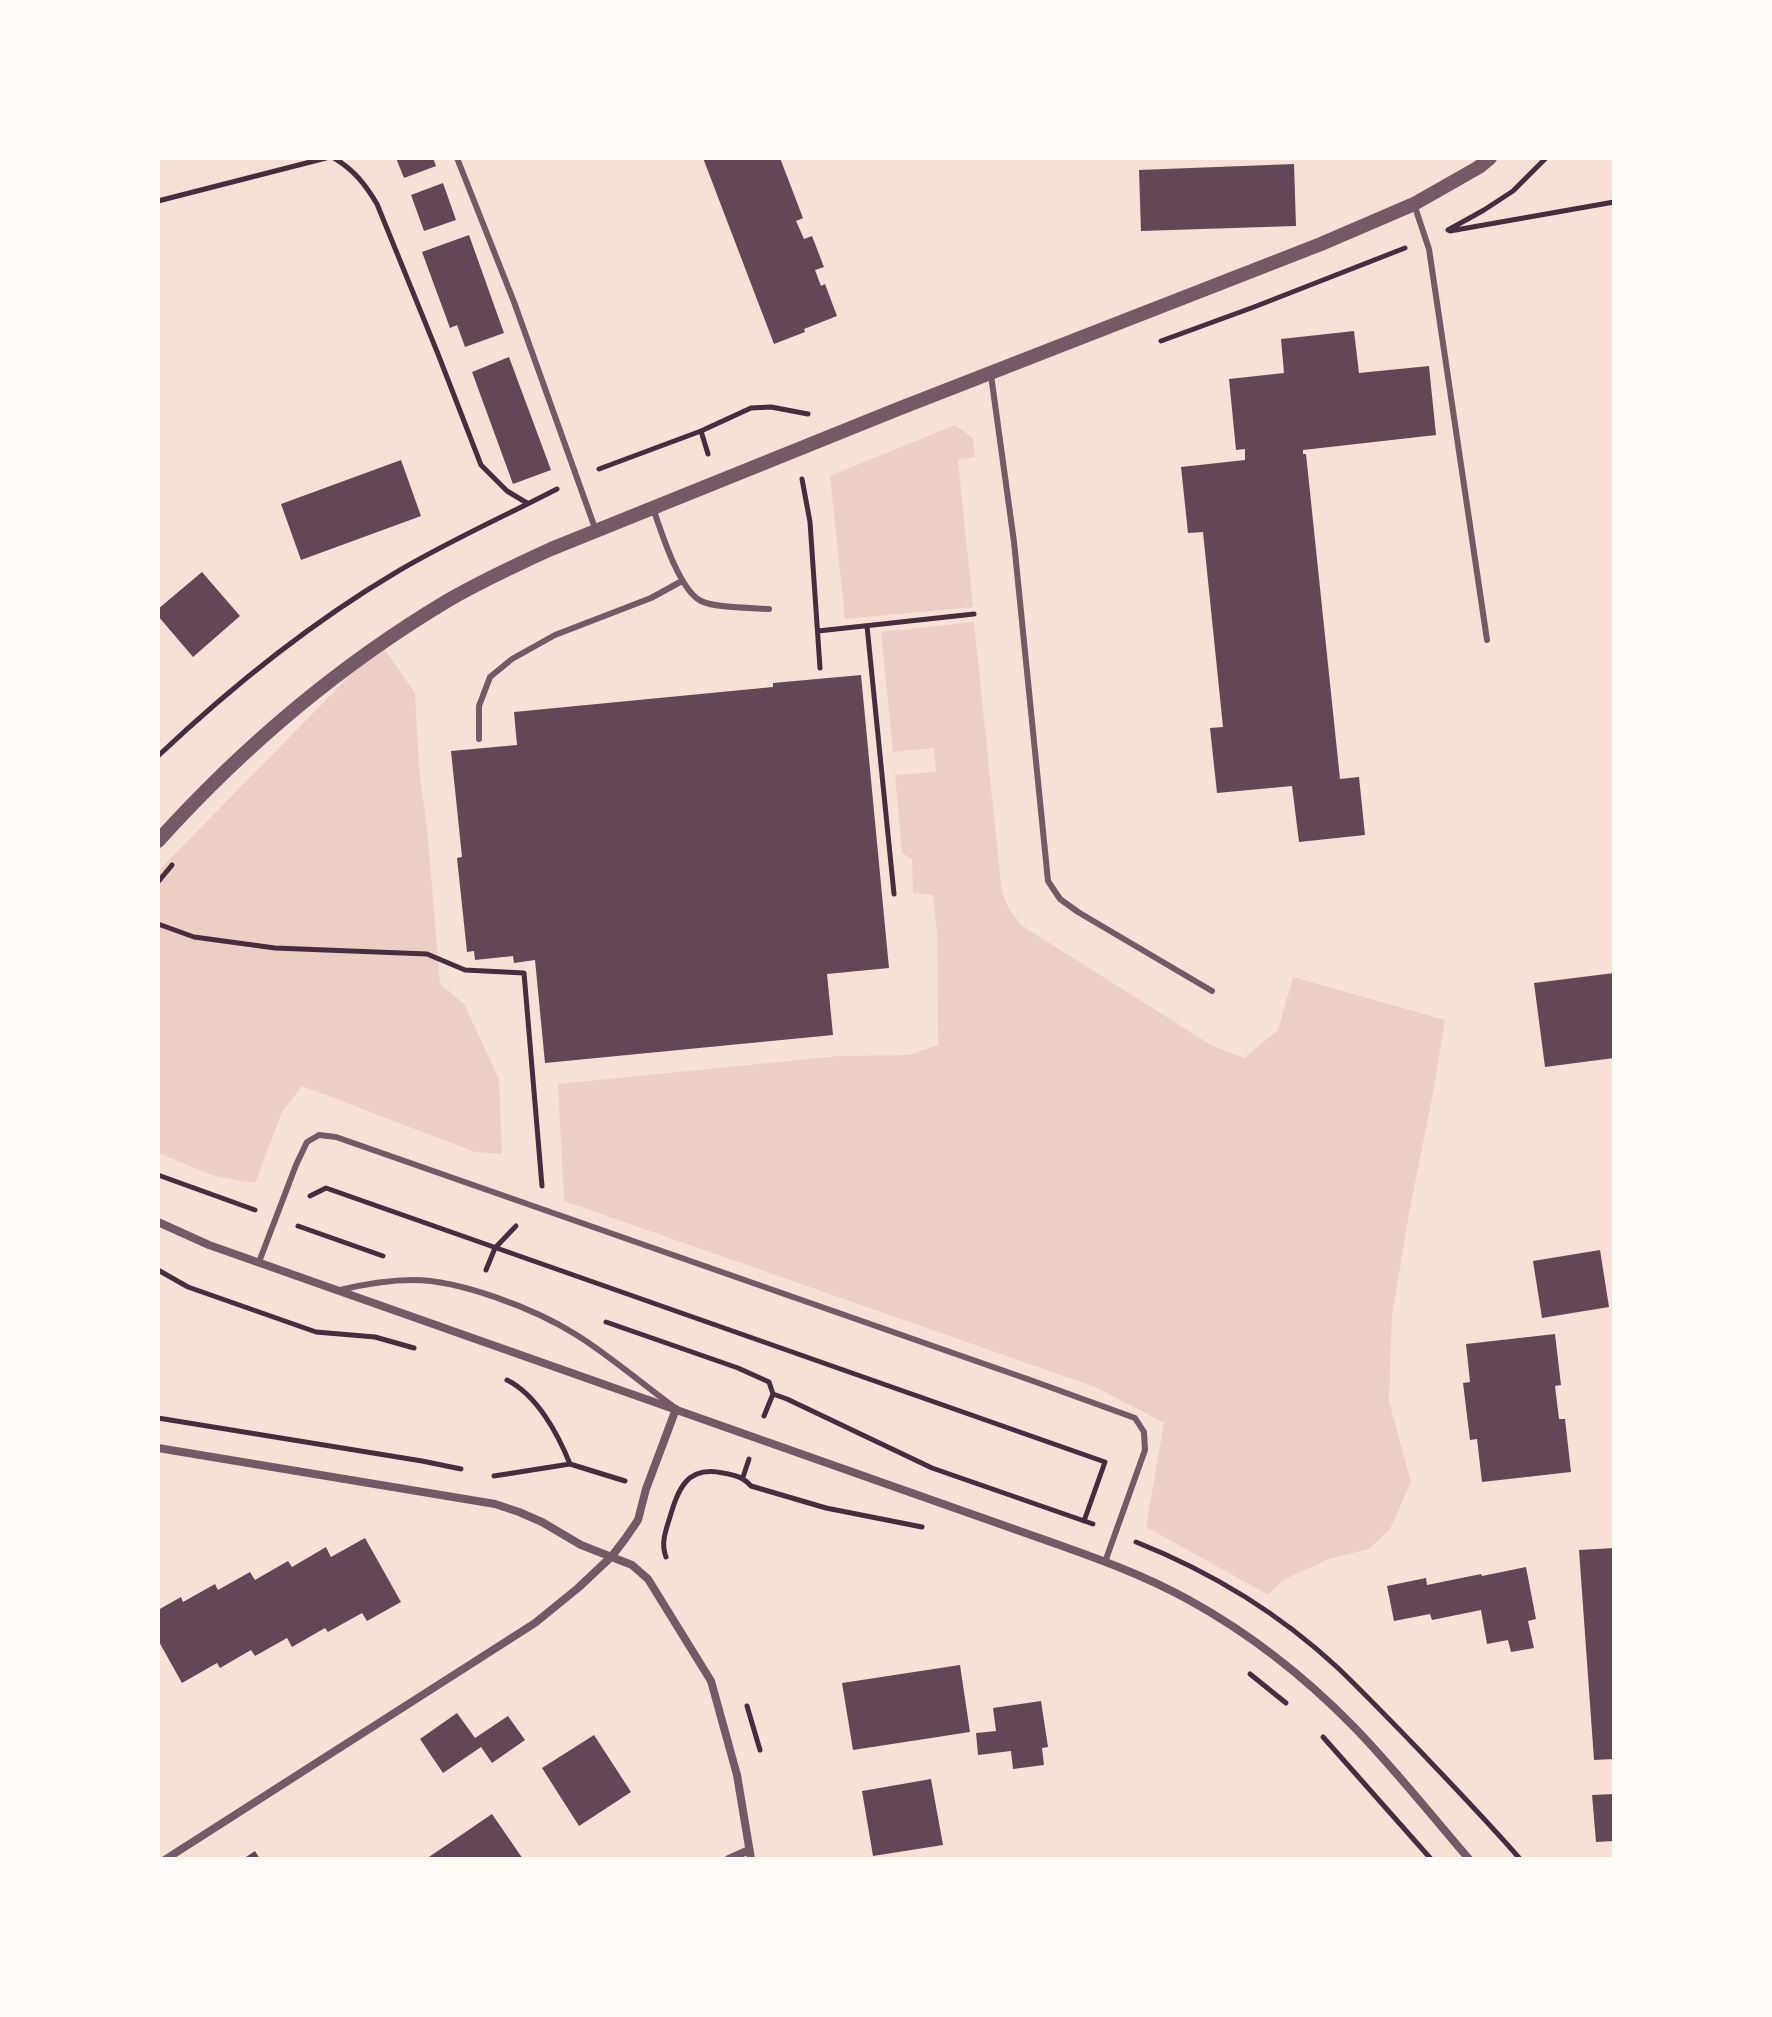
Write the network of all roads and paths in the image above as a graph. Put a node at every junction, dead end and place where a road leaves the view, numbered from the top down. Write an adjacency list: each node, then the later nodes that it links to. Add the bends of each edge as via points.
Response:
1 (326, 158): 6 (path)
2 (334, 158): 15 (path, via 364,182 377,204 481,465)
3 (457, 158): 17 (lane)
4 (1490, 158): 8 (street)
5 (1546, 158): 7 (path, via 1513,191 1443,232)
6 (158, 201)
7 (1614, 202)
8 (1414, 204): 9 (lane); 11 (street)
9 (1425, 239): 10 (path); 23 (lane)
10 (1160, 341)
11 (991, 373): 16 (street); 31 (lane, via 1014,542 1048,881 1078,912)
12 (813, 475): 13 (path)
13 (802, 479): 14 (path); 22 (path)
14 (789, 484)
15 (528, 504)
16 (653, 508): 17 (street); 18 (lane)
17 (596, 531): 26 (street, via 496,575 401,630 255,744)
18 (682, 581): 19 (lane, via 700,601); 25 (lane, via 512,659 490,677 479,706)
19 (769, 609)
20 (974, 614): 21 (path)
21 (867, 626): 22 (path); 29 (path)
22 (818, 631): 24 (path)
23 (1487, 640)
24 (820, 668)
25 (479, 739)
26 (158, 841)
27 (174, 863): 28 (path)
28 (158, 882)
29 (894, 894)
30 (158, 924): 33 (path, via 194,937 275,948 427,954 465,970 524,973 543,1192)
31 (1212, 991)
32 (304, 1200): 35 (path, via 326,1188)
33 (534, 1206): 35 (path); 36 (lane, via 319,1135 307,1142 296,1165); 53 (lane, via 1135,1418 1144,1432 1145,1450)
34 (158, 1222): 36 (street)
35 (495, 1248): 38 (path); 50 (path, via 1105,1462)
36 (259, 1262): 39 (street)
37 (158, 1270): 40 (path, via 188,1287 316,1332 375,1337)
38 (484, 1275)
39 (336, 1291): 42 (street); 42 (lane, via 377,1281 416,1280 473,1290 575,1333)
40 (425, 1351)
41 (497, 1377): 45 (path, via 512,1382 541,1411)
42 (676, 1409): 52 (street, via 638,1520); 53 (street)
43 (158, 1418): 46 (path)
44 (158, 1448): 48 (street)
45 (570, 1464): 47 (path); 48 (path, via 490,1477)
46 (465, 1470)
47 (622, 1480)
48 (460, 1497): 52 (street, via 519,1512)
49 (675, 1499): 51 (path, via 686,1480 708,1470 743,1477 751,1486 791,1499)
50 (1084, 1521)
51 (935, 1531)
52 (612, 1556): 57 (street, via 648,1579 711,1681 737,1775); 58 (street, via 535,1623)
53 (1105, 1562): 61 (street, via 1186,1598 1301,1677 1354,1727)
54 (1246, 1671): 55 (path)
55 (1296, 1711)
56 (1316, 1728): 60 (path)
57 (750, 1854): 59 (street)
58 (166, 1859)
59 (729, 1859)
60 (1431, 1859)
61 (1469, 1859)

